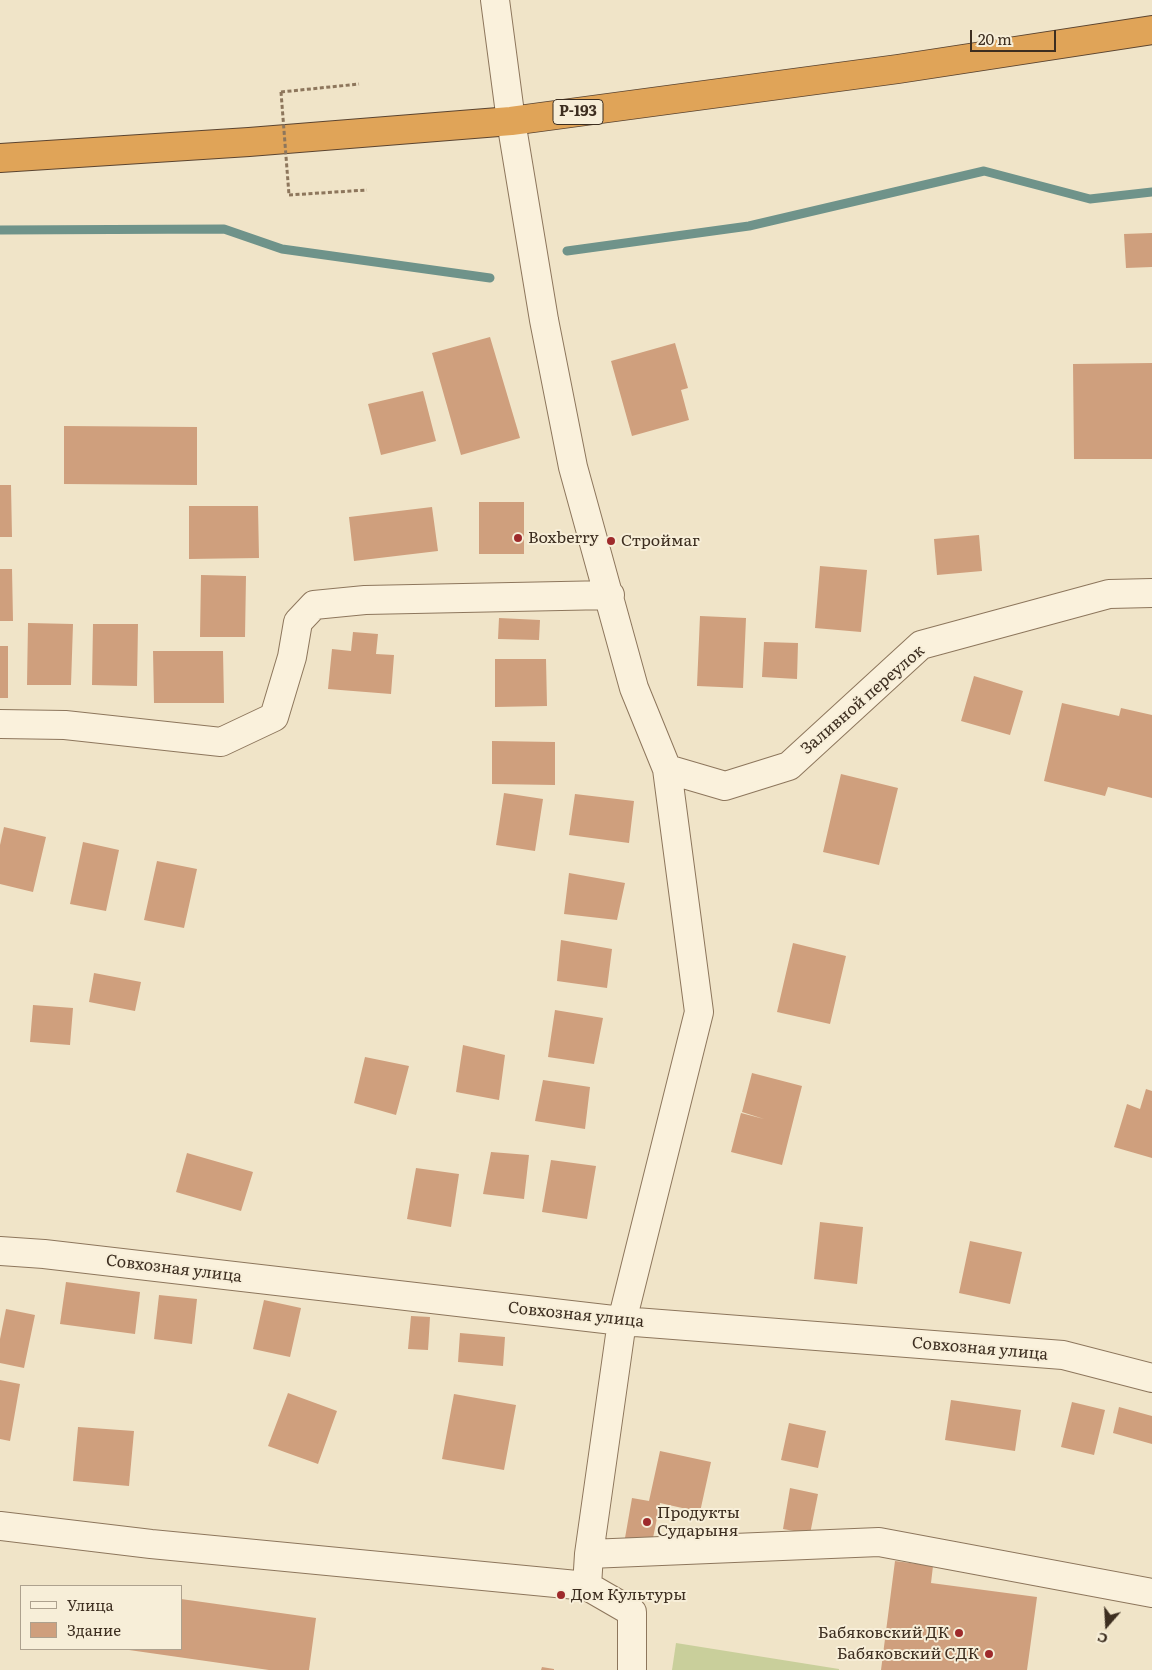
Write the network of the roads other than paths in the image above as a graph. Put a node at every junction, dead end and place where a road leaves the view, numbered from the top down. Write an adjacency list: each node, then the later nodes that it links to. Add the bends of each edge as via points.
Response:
1 (495, 0): 3 (street)
2 (1152, 30): 3 (highway, Р-193, via 898,69)
3 (511, 121): 4 (highway, Р-193); 6 (street, via 544,320 573,468)
4 (0, 158)
5 (1152, 593): 8 (street, Заливной переулок, via 1109,594 921,645 789,766 725,786)
6 (610, 595): 7 (street, via 365,600 314,605 298,622 292,657 274,717 221,742 65,725); 8 (street, via 634,688)
7 (0, 724)
8 (667, 769): 10 (street, via 699,1012)
9 (0, 1251): 10 (street, Совхозная улица)
10 (622, 1320): 11 (street, Совхозная улица, via 1063,1355); 13 (street)
11 (1152, 1378)
12 (0, 1526): 14 (street, via 151,1544)
13 (589, 1554): 14 (street); 15 (street, via 879,1542)
14 (587, 1586): 16 (street, via 632,1612)
15 (1152, 1593)
16 (632, 1670)

